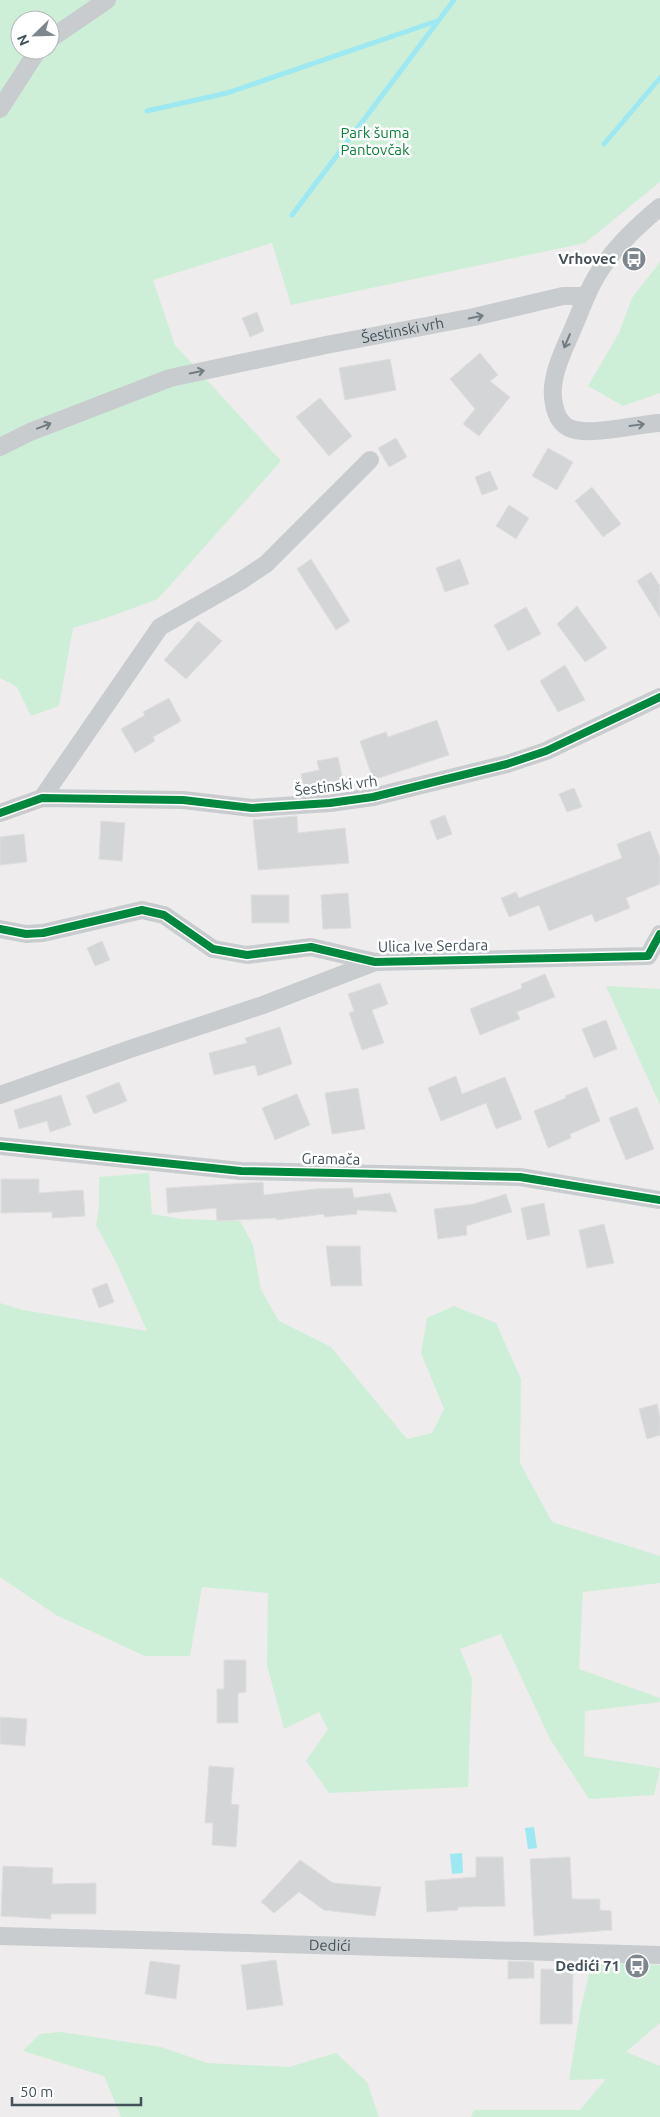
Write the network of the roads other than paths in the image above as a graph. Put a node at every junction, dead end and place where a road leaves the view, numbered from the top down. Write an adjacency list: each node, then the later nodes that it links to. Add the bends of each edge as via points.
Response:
1 (107, 0): 2 (street)
2 (60, 32)
3 (32, 60): 4 (street)
4 (0, 109)
5 (660, 207): 6 (street, via 606,262)
6 (586, 296): 7 (street, one-way to 7, via 554,379 553,396 561,421 568,428 594,431); 8 (street, Šestinski vrh, one-way to 6, via 30,432 170,378 563,296)
7 (660, 422)
8 (0, 447)
9 (370, 460): 11 (street, via 266,564 160,627)
10 (660, 696): 11 (street, Šestinski vrh, via 546,751 507,764 373,797 330,804 252,808 183,800)
11 (42, 798): 12 (street, Šestinski vrh)
12 (0, 813)
13 (0, 929): 16 (street, Ulica Ive Serdara, via 26,934 43,933 142,910 164,915 213,949 226,953 247,956 311,946)
14 (660, 934): 15 (street, Ulica Ive Serdara)
15 (654, 956): 16 (street, Ulica Ive Serdara)
16 (375, 962): 17 (street, Ulica Ive Serdara, via 263,1005)
17 (0, 1096)
18 (0, 1146): 19 (street, Gramača, via 241,1171 520,1177)
19 (660, 1200)
20 (0, 1936): 21 (street, Dedići)
21 (660, 1955)

